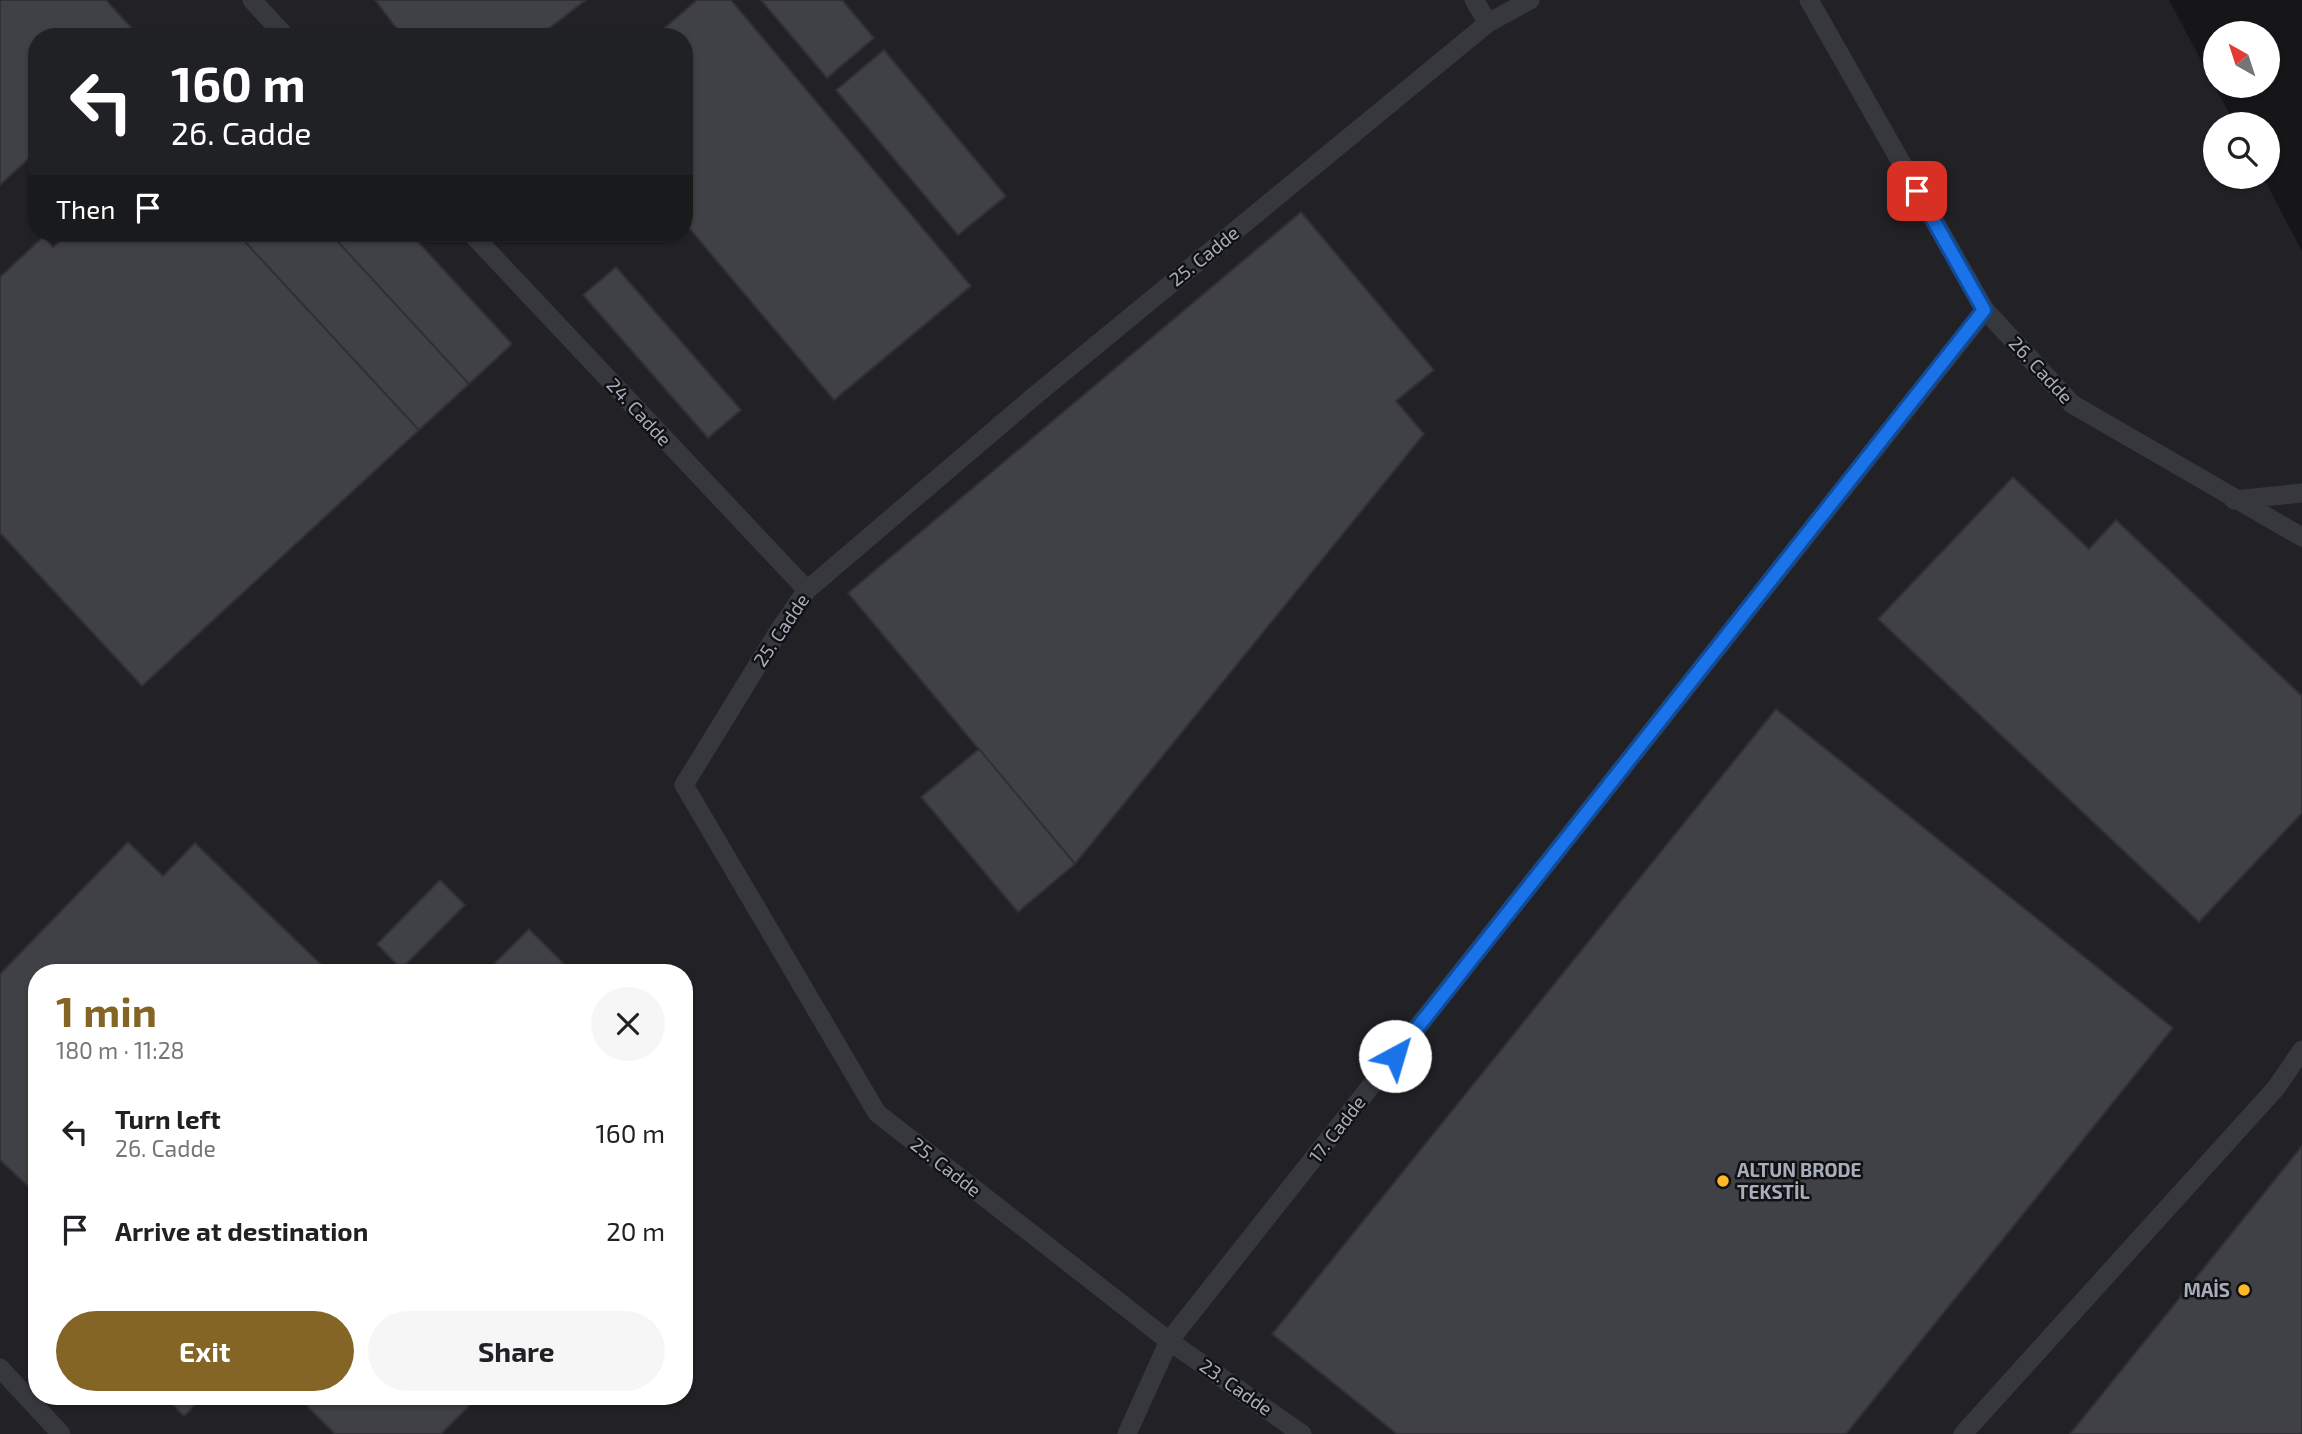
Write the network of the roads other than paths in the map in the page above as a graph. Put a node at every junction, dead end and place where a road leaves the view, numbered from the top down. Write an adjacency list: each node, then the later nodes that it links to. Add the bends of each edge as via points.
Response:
1 (252, 0): 6 (lane)
2 (1474, 0): 5 (lane)
3 (1530, 0): 5 (lane, 25. Cadde)
4 (1809, 0): 8 (lane, 26. Cadde)
5 (1488, 23): 12 (lane, 25. Cadde, via 1032,398)
6 (278, 28)
7 (479, 242): 12 (lane, 24. Cadde)
8 (1984, 310): 10 (lane, 26. Cadde, via 2072,404); 14 (lane, 17. Cadde)
9 (2302, 493): 10 (lane)
10 (2234, 500): 11 (lane, 26. Cadde)
11 (2302, 537)
12 (807, 590): 14 (lane, 25. Cadde, via 684,785 877,1113)
13 (2302, 1050): 21 (lane, via 2277,1088)
14 (1169, 1341): 19 (lane, 17. Cadde); 20 (lane, 23. Cadde)
15 (0, 1368): 16 (lane)
16 (28, 1398)
17 (34, 1405): 18 (lane)
18 (61, 1434)
19 (1127, 1434)
20 (1302, 1434)
21 (1963, 1434)

